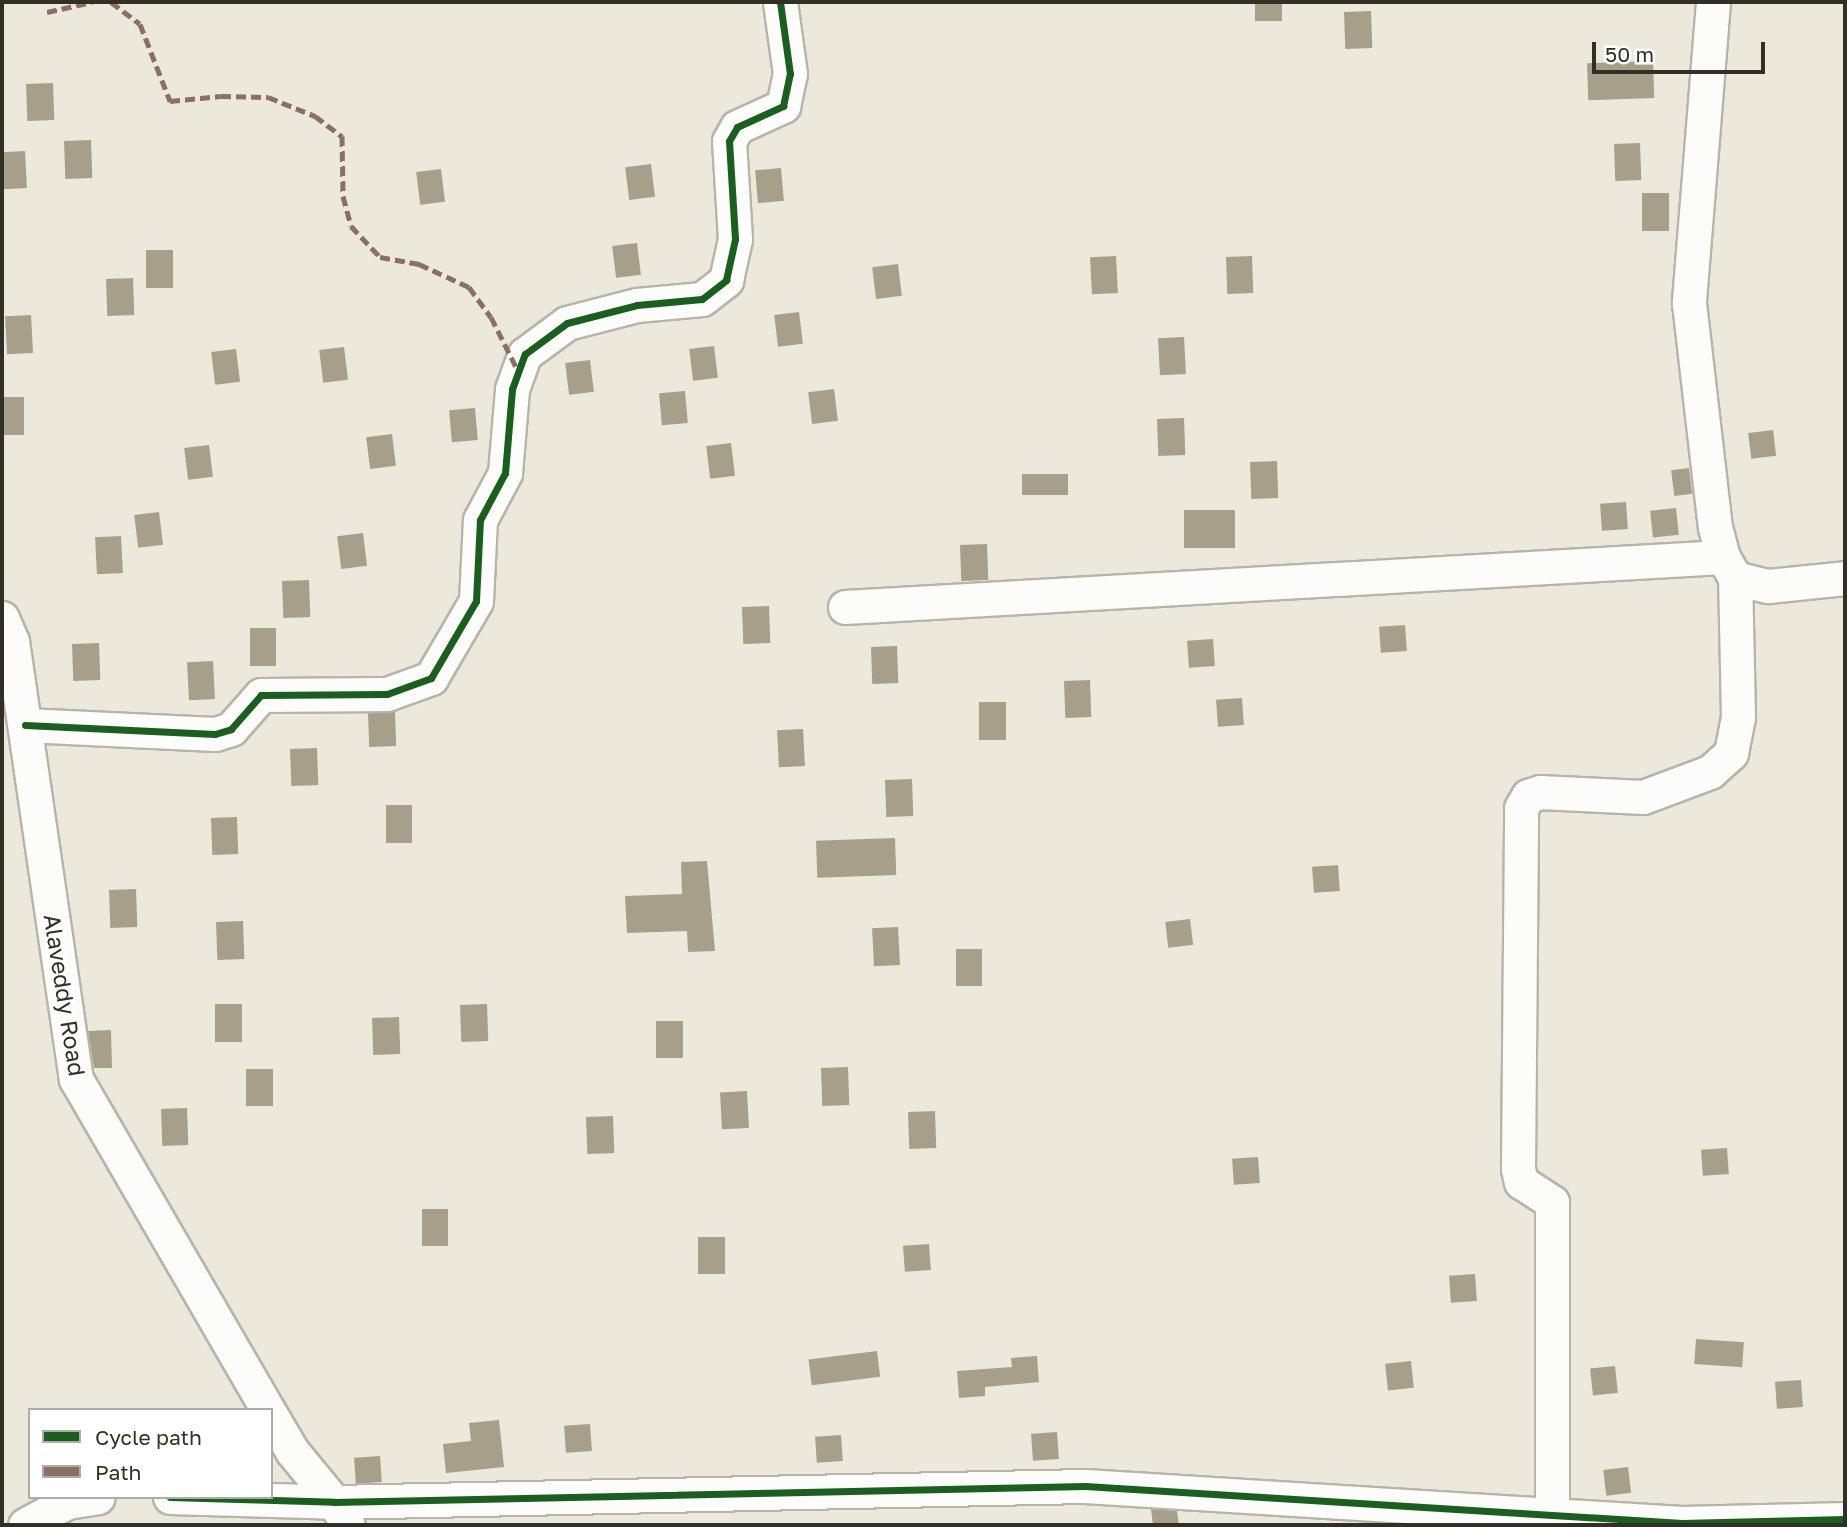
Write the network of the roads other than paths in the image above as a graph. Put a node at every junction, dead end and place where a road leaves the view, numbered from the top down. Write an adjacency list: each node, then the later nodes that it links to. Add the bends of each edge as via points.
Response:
1 (780, 2): 7 (street, via 790,74 783,106 737,127 729,141 735,239 726,280 702,299 637,305 567,323 525,354 512,389 505,473 480,520 476,601 431,678 387,694 261,695 231,729 215,734)
2 (1713, 2): 3 (street, via 1689,303 1715,527)
3 (1729, 568): 4 (street, via 1768,586); 5 (street); 13 (street, via 1738,717 1731,753 1710,772 1643,797 1540,792 1528,796 1521,808 1518,1169 1521,1182 1552,1202)
4 (1845, 578)
5 (845, 607)
6 (2, 618): 7 (street, Alaveddy Road, via 12,641)
7 (25, 725): 8 (street, Alaveddy Road, via 76,1079)
8 (267, 1408)
9 (273, 1418): 12 (street, via 292,1451)
10 (85, 1499): 15 (street, via 66,1502)
11 (191, 1499): 12 (street)
12 (341, 1513): 13 (street, via 1085,1486)
13 (1552, 1515): 14 (street, via 1682,1523)
14 (1845, 1519)
15 (25, 1525)

